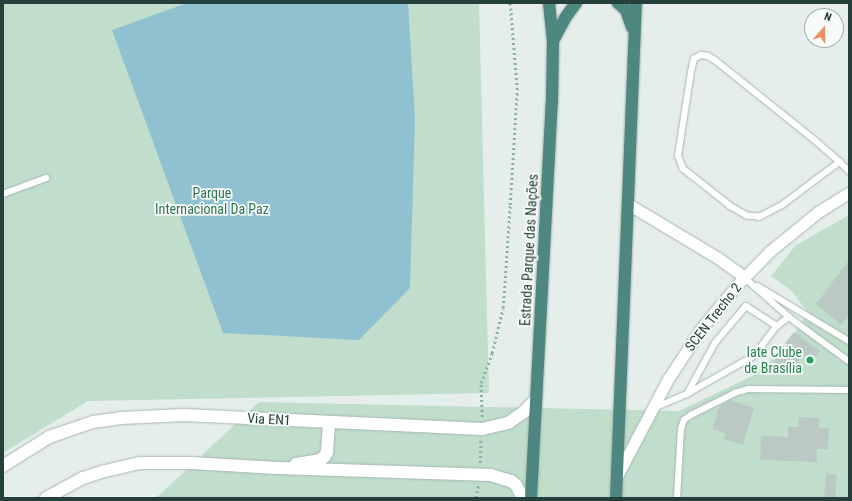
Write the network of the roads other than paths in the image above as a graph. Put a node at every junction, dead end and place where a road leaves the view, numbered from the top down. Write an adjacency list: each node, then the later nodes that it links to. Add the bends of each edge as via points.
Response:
1 (549, 3): 6 (highway, Estrada Parque das Nações)
2 (576, 3): 6 (highway)
3 (618, 3): 5 (highway, via 626,10)
4 (636, 3): 5 (highway)
5 (634, 32): 12 (highway)
6 (553, 41): 20 (highway, Estrada Parque das Nações)
7 (840, 162): 7 (lane, via 714,60 701,54 694,59 679,160 683,169 730,206 747,216 760,217 783,205); 8 (lane)
8 (849, 171)
9 (46, 178): 11 (lane)
10 (849, 192): 13 (street, SCEN Trecho 2, via 793,231)
11 (3, 194)
12 (628, 204): 13 (street, via 718,258); 25 (highway)
13 (744, 277): 14 (lane); 16 (lane); 21 (street, SCEN Trecho 2, via 703,326)
14 (789, 316): 15 (lane); 17 (lane)
15 (777, 326): 19 (lane, via 754,356); 19 (lane, via 746,306 715,343)
16 (849, 341)
17 (848, 359)
18 (849, 390): 30 (lane, via 748,389 691,415 684,420 681,429)
19 (687, 394): 21 (lane)
20 (536, 399): 22 (street, Via EN1, via 524,412 508,423 482,429); 28 (highway, Estrada Parque das Nações)
21 (652, 409): 25 (street, SCEN Trecho 2)
22 (328, 422): 23 (street, Via EN1, via 184,415 120,418 93,422 49,437); 24 (street, via 327,452 320,460)
23 (3, 466)
24 (277, 468): 26 (street, via 140,463 83,478); 27 (street, via 498,476 516,485)
25 (617, 476): 29 (highway)
26 (46, 498)
27 (523, 498)
28 (531, 498)
29 (616, 498)
30 (677, 498)

